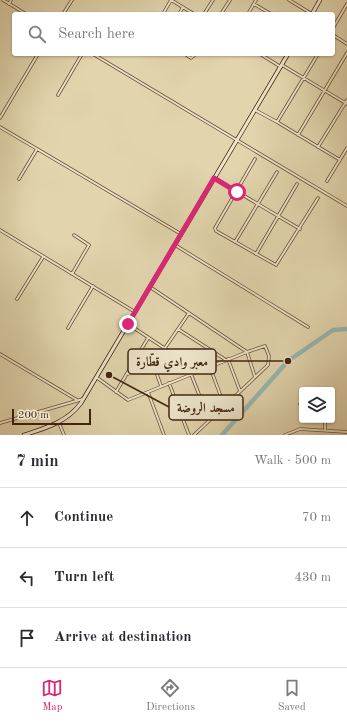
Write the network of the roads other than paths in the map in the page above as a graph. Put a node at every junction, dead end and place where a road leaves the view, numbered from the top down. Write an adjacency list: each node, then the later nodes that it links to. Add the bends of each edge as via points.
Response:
1 (3, 0): 10 (street)
2 (12, 0): 10 (street)
3 (72, 0): 15 (street)
4 (171, 0): 13 (street); 16 (street)
5 (213, 0): 19 (street)
6 (230, 0): 20 (street)
7 (256, 0): 11 (street)
8 (289, 0): 23 (street)
9 (320, 0): 24 (street)
10 (9, 4): 14 (street)
11 (254, 4): 21 (street); 22 (street)
12 (347, 4): 25 (street)
13 (183, 7): 17 (street); 18 (street)
14 (23, 12)
15 (64, 12)
16 (164, 12)
17 (180, 12)
18 (191, 12)
19 (205, 12)
20 (222, 12)
21 (249, 12)
22 (268, 12)
23 (309, 12)
24 (313, 12)
25 (335, 25)
26 (335, 36): 27 (street)
27 (347, 44)
28 (347, 53): 37 (street)
29 (37, 56): 42 (street)
30 (81, 56): 38 (street)
31 (96, 56): 46 (street)
32 (264, 56): 35 (street)
33 (287, 56): 35 (street)
34 (317, 56): 36 (street)
35 (281, 66): 36 (street); 41 (street)
36 (304, 78): 37 (street); 43 (street)
37 (324, 90): 40 (street); 45 (street)
38 (58, 95)
39 (347, 100): 40 (street)
40 (346, 104): 47 (street)
41 (255, 110): 43 (street); 46 (street)
42 (0, 118)
43 (277, 122): 45 (street)
44 (0, 127): 49 (street)
45 (298, 135): 47 (street)
46 (237, 140): 53 (street); 61 (street)
47 (318, 147): 51 (street)
48 (347, 148): 51 (street)
49 (37, 149): 54 (street); 65 (street)
50 (255, 159): 57 (street)
51 (340, 160): 55 (street)
52 (277, 172): 60 (street)
53 (214, 178): 57 (street); 65 (street)
54 (19, 179)
55 (327, 181)
56 (297, 184): 62 (street)
57 (237, 192): 60 (street); 67 (street, via 215,230)
58 (318, 198): 63 (street)
59 (347, 202): 61 (street)
60 (258, 204): 62 (street); 67 (street)
61 (346, 205)
62 (278, 216): 63 (street); 69 (street)
63 (300, 229): 69 (street, via 278,265)
64 (0, 230): 70 (street)
65 (181, 234): 68 (street)
66 (74, 235): 71 (street, via 89,245)
67 (235, 242): 69 (street)
68 (175, 245): 73 (street); 78 (street)
69 (256, 254)
70 (43, 256): 71 (street); 74 (street)
71 (72, 274): 72 (street)
72 (93, 286): 75 (street); 79 (street)
73 (150, 286): 75 (street); 76 (street)
74 (17, 299)
75 (135, 312): 77 (street)
76 (189, 312): 80 (street); 83 (street)
77 (128, 324): 81 (street); 93 (street)
78 (308, 327)
79 (68, 328)
80 (178, 329): 82 (street); 86 (street)
81 (148, 338): 82 (street); 90 (street)
82 (165, 349): 85 (street)
83 (247, 352): 86 (street); 92 (street); 92 (street, via 262,346 267,348 270,361)
84 (0, 354): 100 (street)
85 (175, 355): 87 (street); 89 (street)
86 (227, 360): 88 (street); 96 (street)
87 (153, 364): 90 (street); 95 (street)
88 (210, 367): 89 (street); 101 (street)
89 (199, 371): 91 (street)
90 (127, 374): 97 (street)
91 (191, 374): 94 (street); 102 (street)
92 (255, 377): 96 (street)
93 (96, 378): 97 (street); 99 (street)
94 (169, 383): 95 (street); 111 (street)
95 (161, 386): 98 (street)
96 (240, 391): 101 (street)
97 (116, 392): 98 (street, via 128,400)
98 (148, 392): 110 (street)
99 (83, 399): 100 (street); 104 (street, via 74,411)
100 (77, 400): 103 (street)
101 (224, 406): 102 (street)
102 (209, 420): 112 (street)
103 (0, 423)
104 (59, 423): 108 (street); 109 (street)
105 (325, 423): 106 (street)
106 (325, 430): 107 (street); 113 (street, via 298,429)
107 (347, 432)
108 (24, 435)
109 (64, 435)
110 (164, 435)
111 (189, 435)
112 (194, 435)
113 (286, 435)

